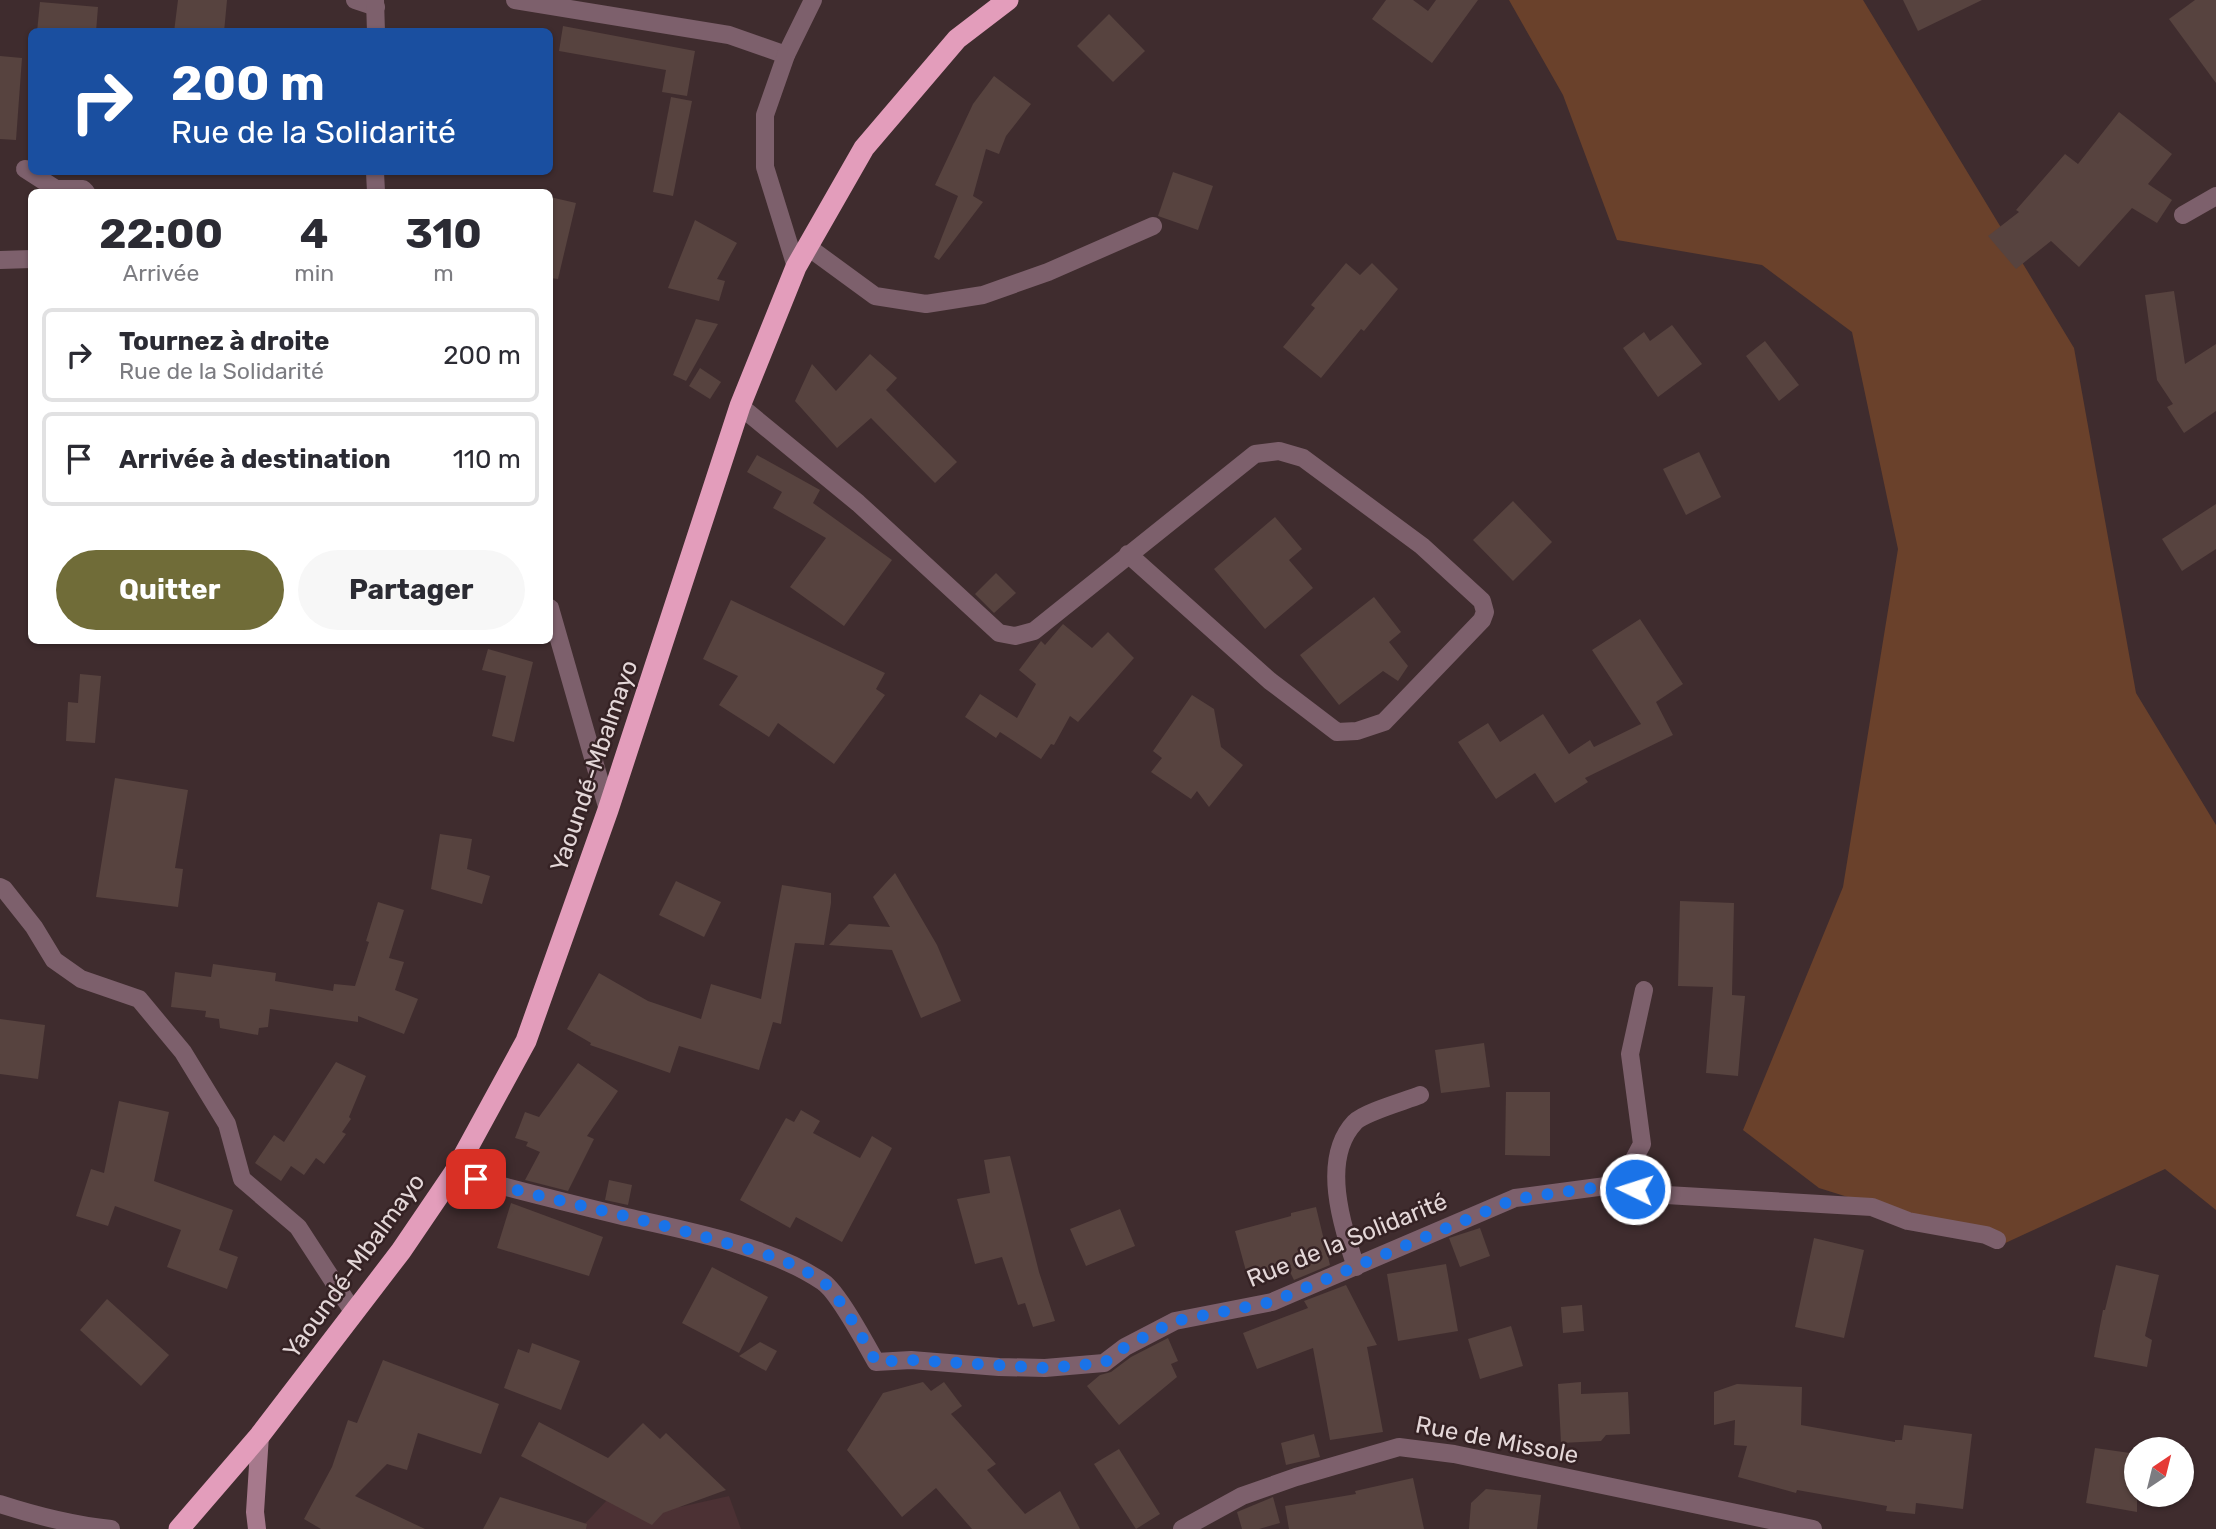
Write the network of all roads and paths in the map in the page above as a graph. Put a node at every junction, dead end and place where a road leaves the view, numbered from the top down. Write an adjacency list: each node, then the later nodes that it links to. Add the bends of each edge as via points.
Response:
1 (355, 0): 5 (street)
2 (515, 0): 7 (street, via 729,35)
3 (813, 0): 7 (street)
4 (1008, 0): 17 (highway, Yaoundé-Mbalmayo, via 957,38 864,148)
5 (375, 3): 6 (street)
6 (376, 28)
7 (786, 55): 20 (street, via 765,115 765,167)
8 (25, 169): 9 (street)
9 (28, 171)
10 (34, 175): 11 (street)
11 (56, 189)
12 (56, 189): 13 (street)
13 (83, 189)
14 (2216, 196): 15 (street)
15 (2183, 215)
16 (1153, 226): 17 (street, via 984,295 926,304 875,296)
17 (807, 247): 20 (highway, Yaoundé-Mbalmayo)
18 (28, 258): 19 (street)
19 (0, 260)
20 (796, 267): 21 (highway, Yaoundé-Mbalmayo)
21 (740, 406): 22 (street, via 858,503 999,633 1015,636 1034,631); 24 (highway, Yaoundé-Mbalmayo)
22 (1128, 554): 22 (street, via 1255,454 1279,451 1303,458 1422,546 1482,601 1485,612 1384,722 1337,732 1270,681)
23 (553, 618): 24 (street)
24 (608, 810): 28 (highway, Yaoundé-Mbalmayo, via 526,1041)
25 (0, 887): 32 (street, via 34,927 54,960 81,979 139,999 166,1031 227,1124 242,1179 298,1227)
26 (1644, 990): 29 (street, via 1630,1054 1642,1144)
27 (1420, 1095): 31 (street, via 1356,1121 1341,1146 1336,1188)
28 (454, 1173): 31 (street, Rue de la Solidarité, via 786,1260 826,1284 876,1362 1045,1368 1104,1363 1175,1321 1272,1302); 32 (highway, Yaoundé-Mbalmayo)
29 (1620, 1184): 30 (street, via 1649,1194 1872,1207 1908,1221); 31 (street, Rue de la Solidarité, via 1515,1199)
30 (1997, 1240)
31 (1356, 1267)
32 (354, 1313): 33 (highway, Yaoundé-Mbalmayo)
33 (260, 1435): 37 (highway, Yaoundé-Mbalmayo); 38 (street)
34 (0, 1504): 35 (street)
35 (34, 1522): 36 (street)
36 (111, 1529)
37 (179, 1529)
38 (257, 1529)
39 (1182, 1529): 40 (street, Rue de Missole, via 1242,1496 1399,1447 1454,1454)
40 (1813, 1529)

